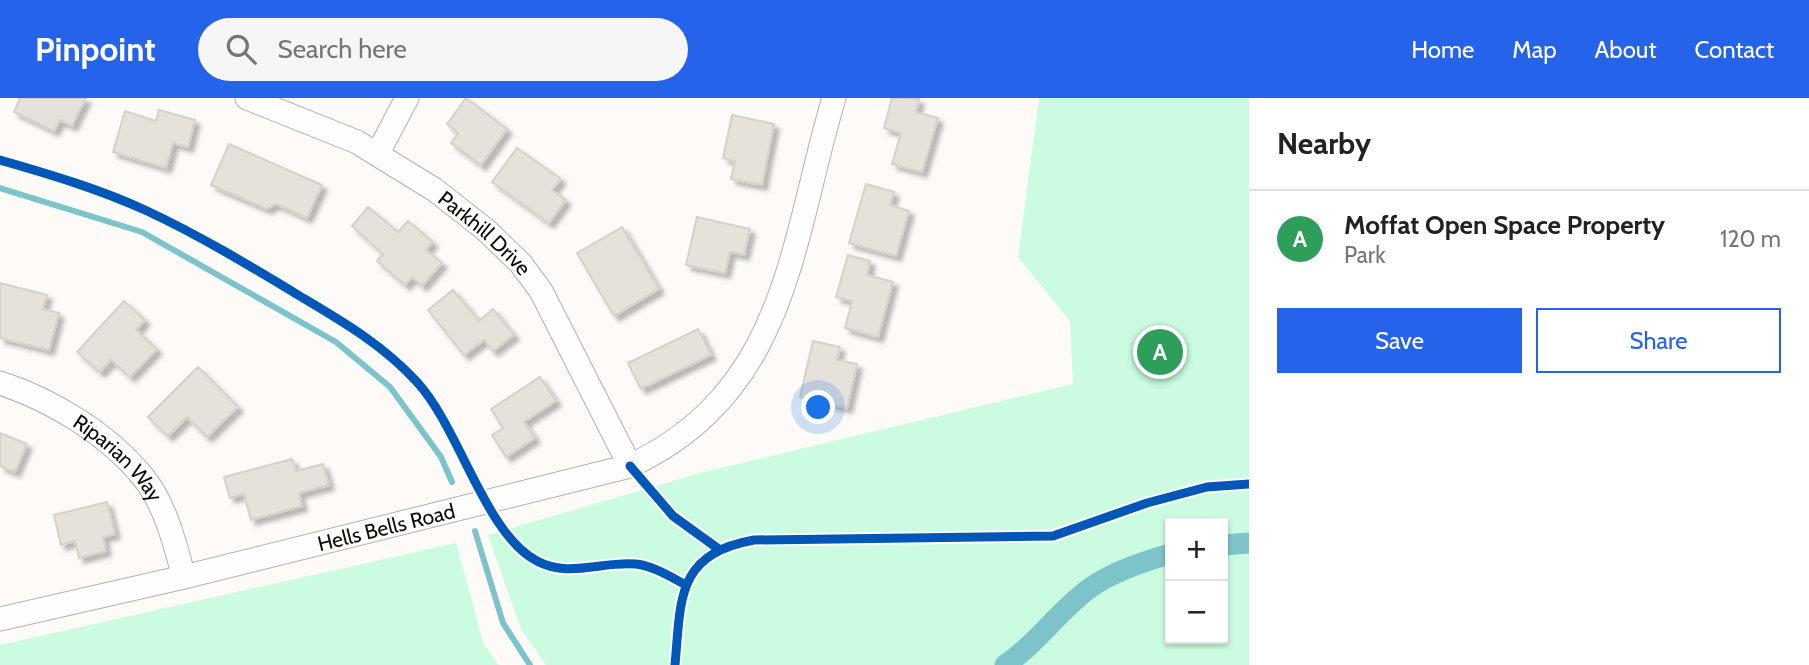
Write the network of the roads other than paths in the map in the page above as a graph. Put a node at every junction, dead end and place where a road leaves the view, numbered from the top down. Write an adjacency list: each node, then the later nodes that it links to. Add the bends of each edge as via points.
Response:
1 (247, 98): 4 (street, Parkhill Drive)
2 (407, 98): 4 (street)
3 (834, 98): 6 (street, Hells Bells Road, via 770,325 711,413)
4 (378, 153): 6 (street, Parkhill Drive, via 445,198 521,264 541,291)
5 (0, 383): 7 (street, Riparian Way, via 64,411 144,478 172,534)
6 (631, 466): 7 (street, Hells Bells Road)
7 (184, 577): 8 (street, Hells Bells Road)
8 (0, 619)

